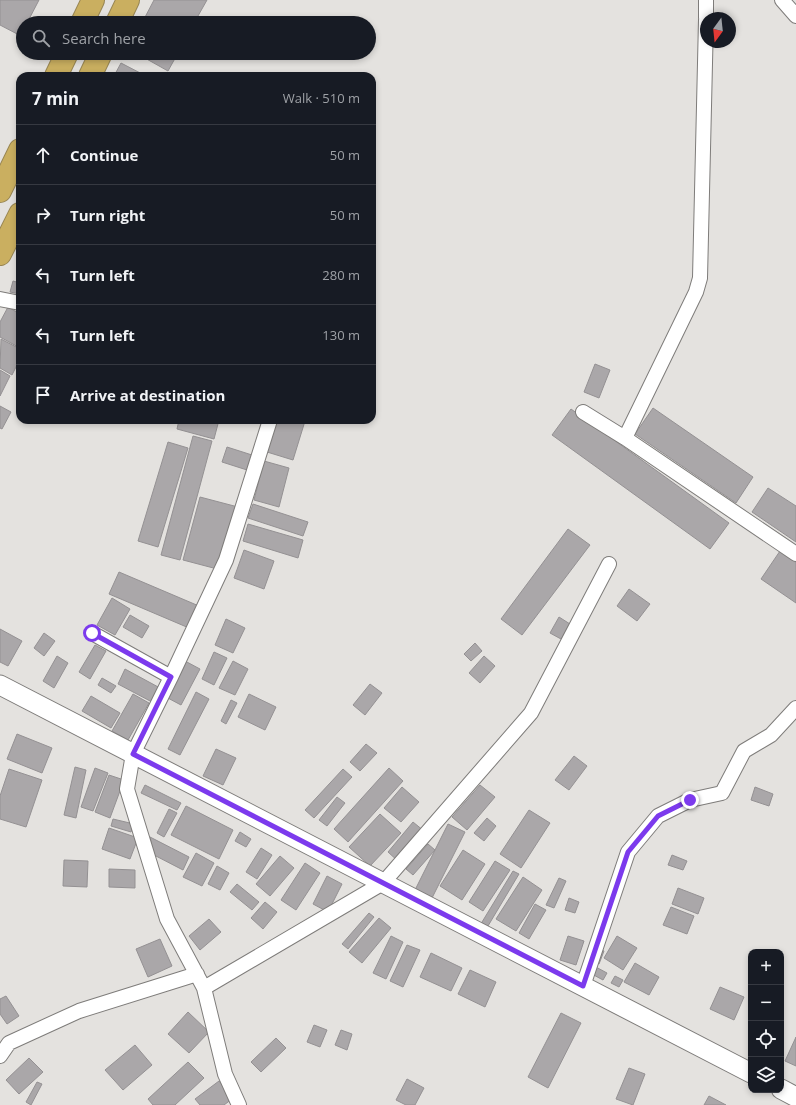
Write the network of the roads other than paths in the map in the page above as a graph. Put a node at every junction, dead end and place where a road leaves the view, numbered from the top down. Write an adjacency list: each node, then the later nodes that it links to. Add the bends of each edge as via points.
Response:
1 (93, 0): 6 (highway)
2 (128, 0): 7 (highway)
3 (706, 0): 5 (street)
4 (782, 0): 8 (street)
5 (706, 12)
6 (85, 16)
7 (120, 16)
8 (796, 16)
9 (705, 48): 22 (street, via 700,278 696,292)
10 (64, 60): 12 (highway)
11 (98, 60): 13 (highway)
12 (58, 72)
13 (92, 72)
14 (16, 158): 15 (highway)
15 (0, 191)
16 (16, 222): 17 (highway)
17 (0, 254)
18 (0, 299): 19 (street)
19 (16, 302)
20 (583, 412): 22 (street)
21 (269, 424): 26 (street, via 226,560)
22 (625, 438): 23 (street)
23 (796, 554)
24 (609, 564): 30 (street, via 531,713)
25 (92, 633): 26 (street)
26 (171, 677): 29 (street)
27 (1, 688): 29 (street)
28 (796, 708): 32 (street, via 771,735 744,751 722,794 690,800 658,816 628,852)
29 (133, 754): 30 (street); 31 (street, via 127,789 167,919)
30 (383, 883): 32 (street); 33 (street)
31 (197, 974): 33 (street); 34 (street, via 79,1011 9,1043)
32 (583, 986): 35 (street)
33 (204, 988): 38 (street, via 226,1074)
34 (0, 1056)
35 (748, 1071)
36 (784, 1091): 37 (street)
37 (796, 1097)
38 (239, 1105)

